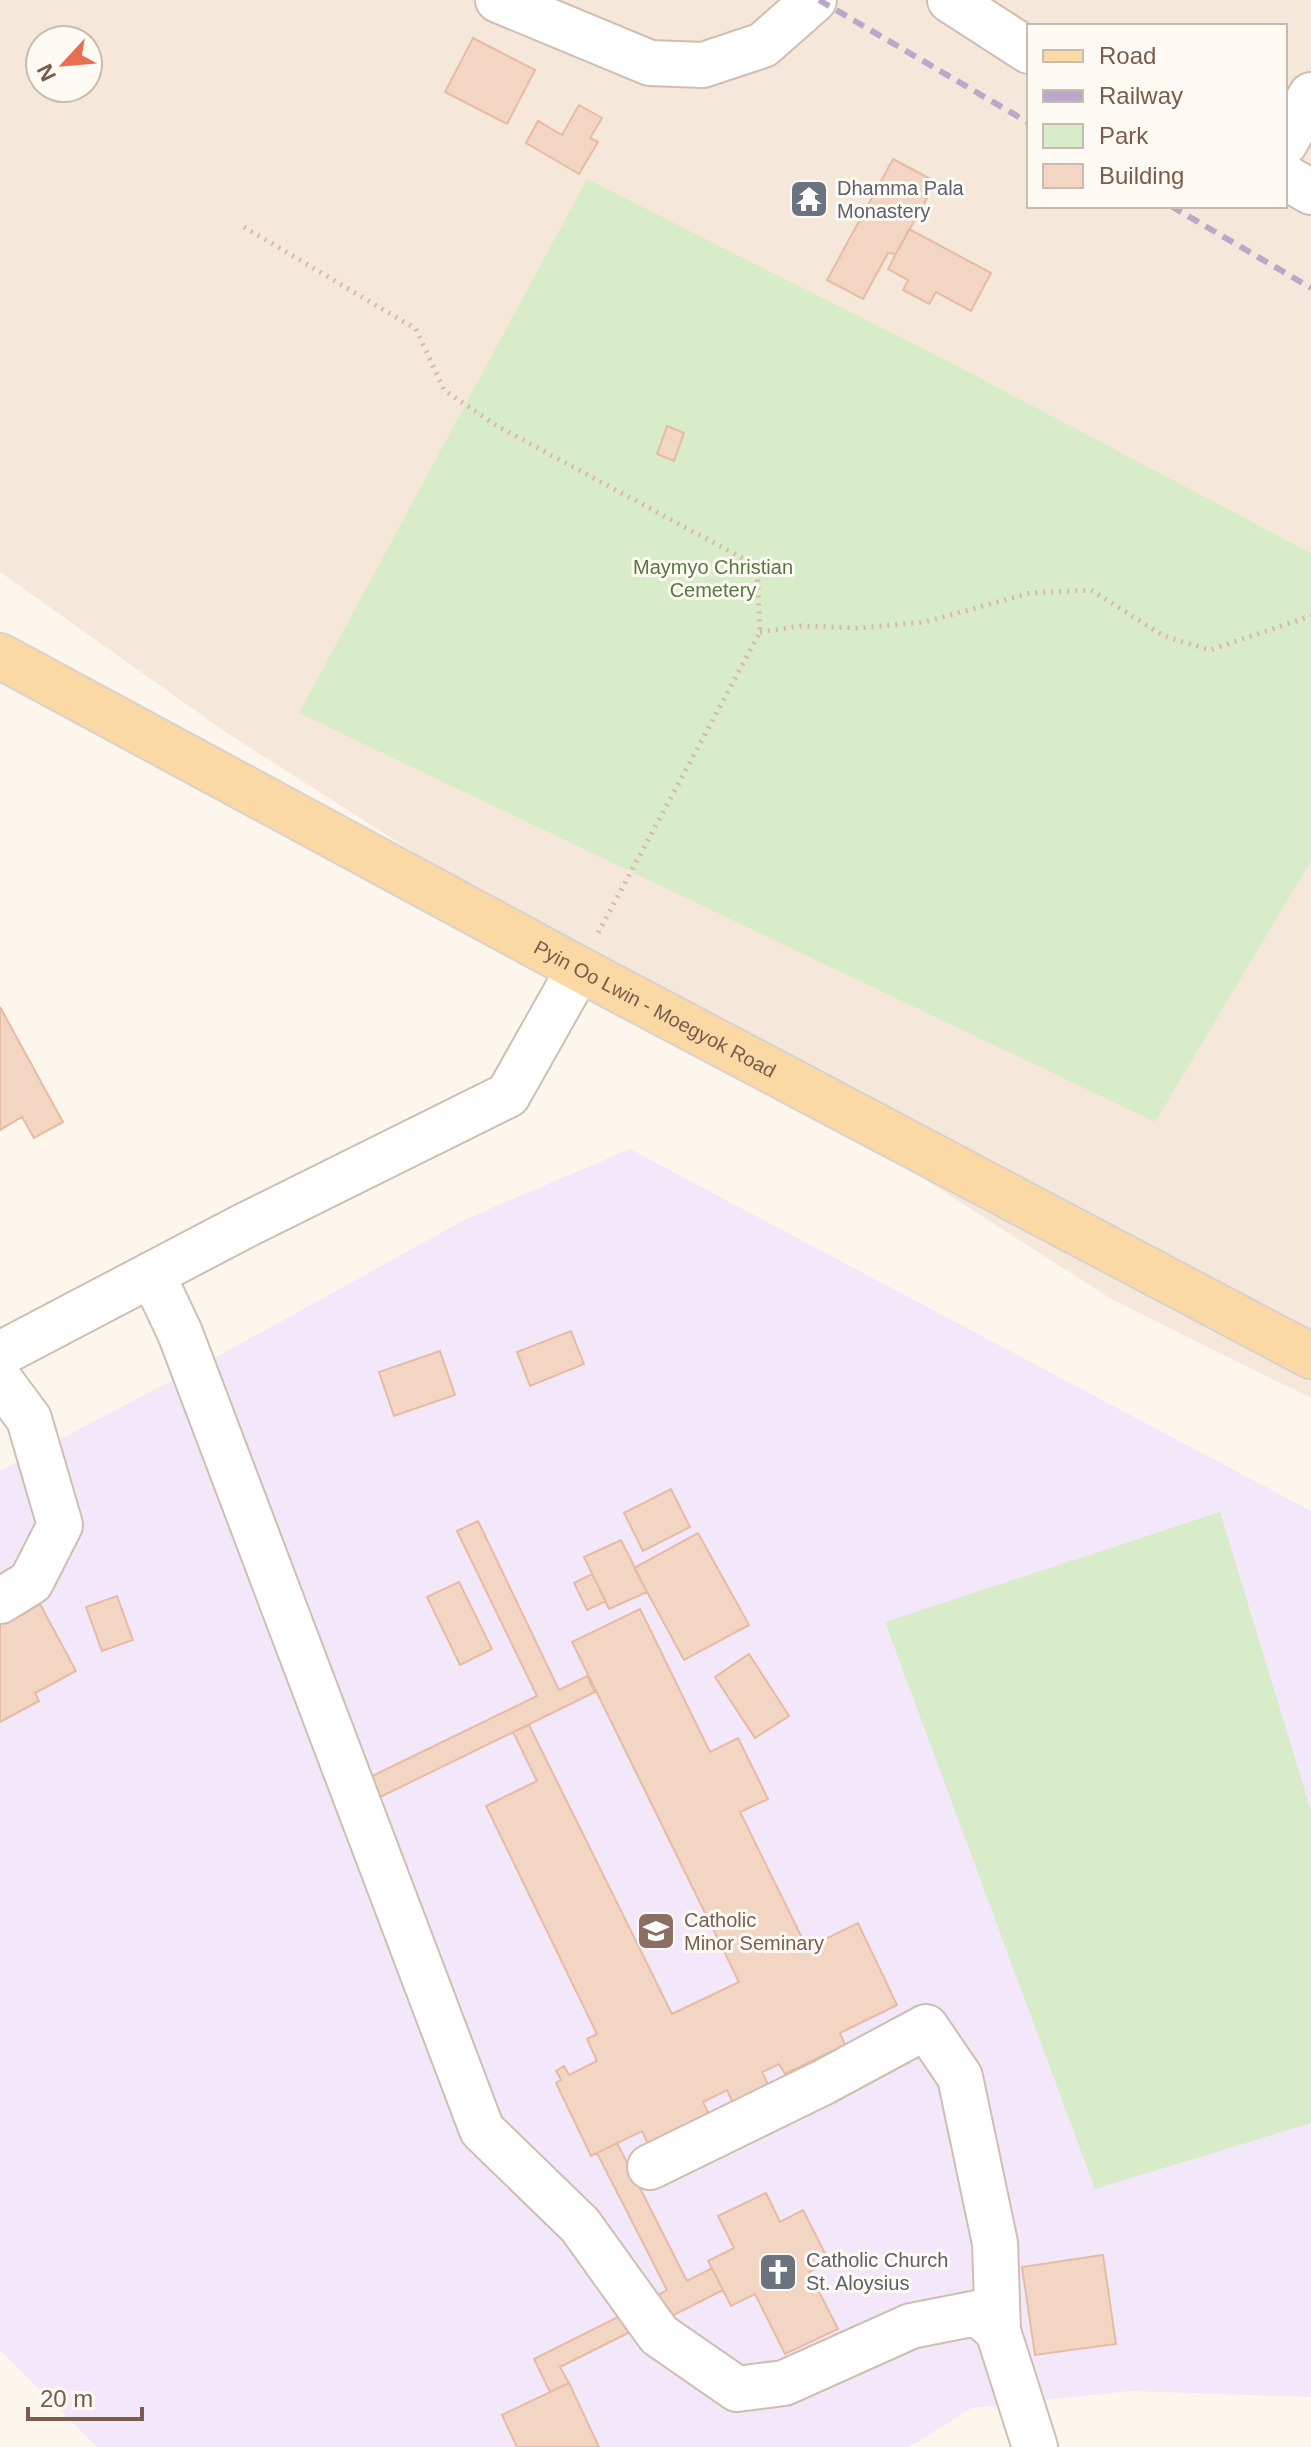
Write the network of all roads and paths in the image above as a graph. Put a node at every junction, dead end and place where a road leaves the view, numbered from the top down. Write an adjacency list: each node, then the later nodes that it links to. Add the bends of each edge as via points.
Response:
1 (498, 0): 2 (street, via 650,63 703,65 763,45)
2 (814, 0)
3 (950, 0): 4 (street)
4 (1027, 50)
5 (1311, 95): 6 (street)
6 (1287, 139)
7 (1287, 178): 8 (street)
8 (1311, 192)
9 (244, 227): 11 (path, via 416,329 444,390 497,426 757,566)
10 (1311, 616): 11 (path, via 1210,650 1164,636 1091,590 1030,593 925,622)
11 (760, 632): 13 (path)
12 (0, 656): 13 (main road, Pyin Oo Lwin - Moegyok Road)
13 (579, 969): 14 (street, via 508,1095); 16 (main road, Pyin Oo Lwin - Moegyok Road)
14 (152, 1274): 15 (street); 20 (street, via 180,1333 482,2130 580,2225 659,2335 737,2389 784,2383 911,2326 977,2313)
15 (0, 1354)
16 (1311, 1356)
17 (0, 1380): 18 (street, via 29,1419 60,1525 31,1582)
18 (0, 1601)
19 (650, 2167): 20 (street, via 926,2027 960,2077 995,2243)
20 (998, 2331): 21 (street)
21 (1035, 2447)

